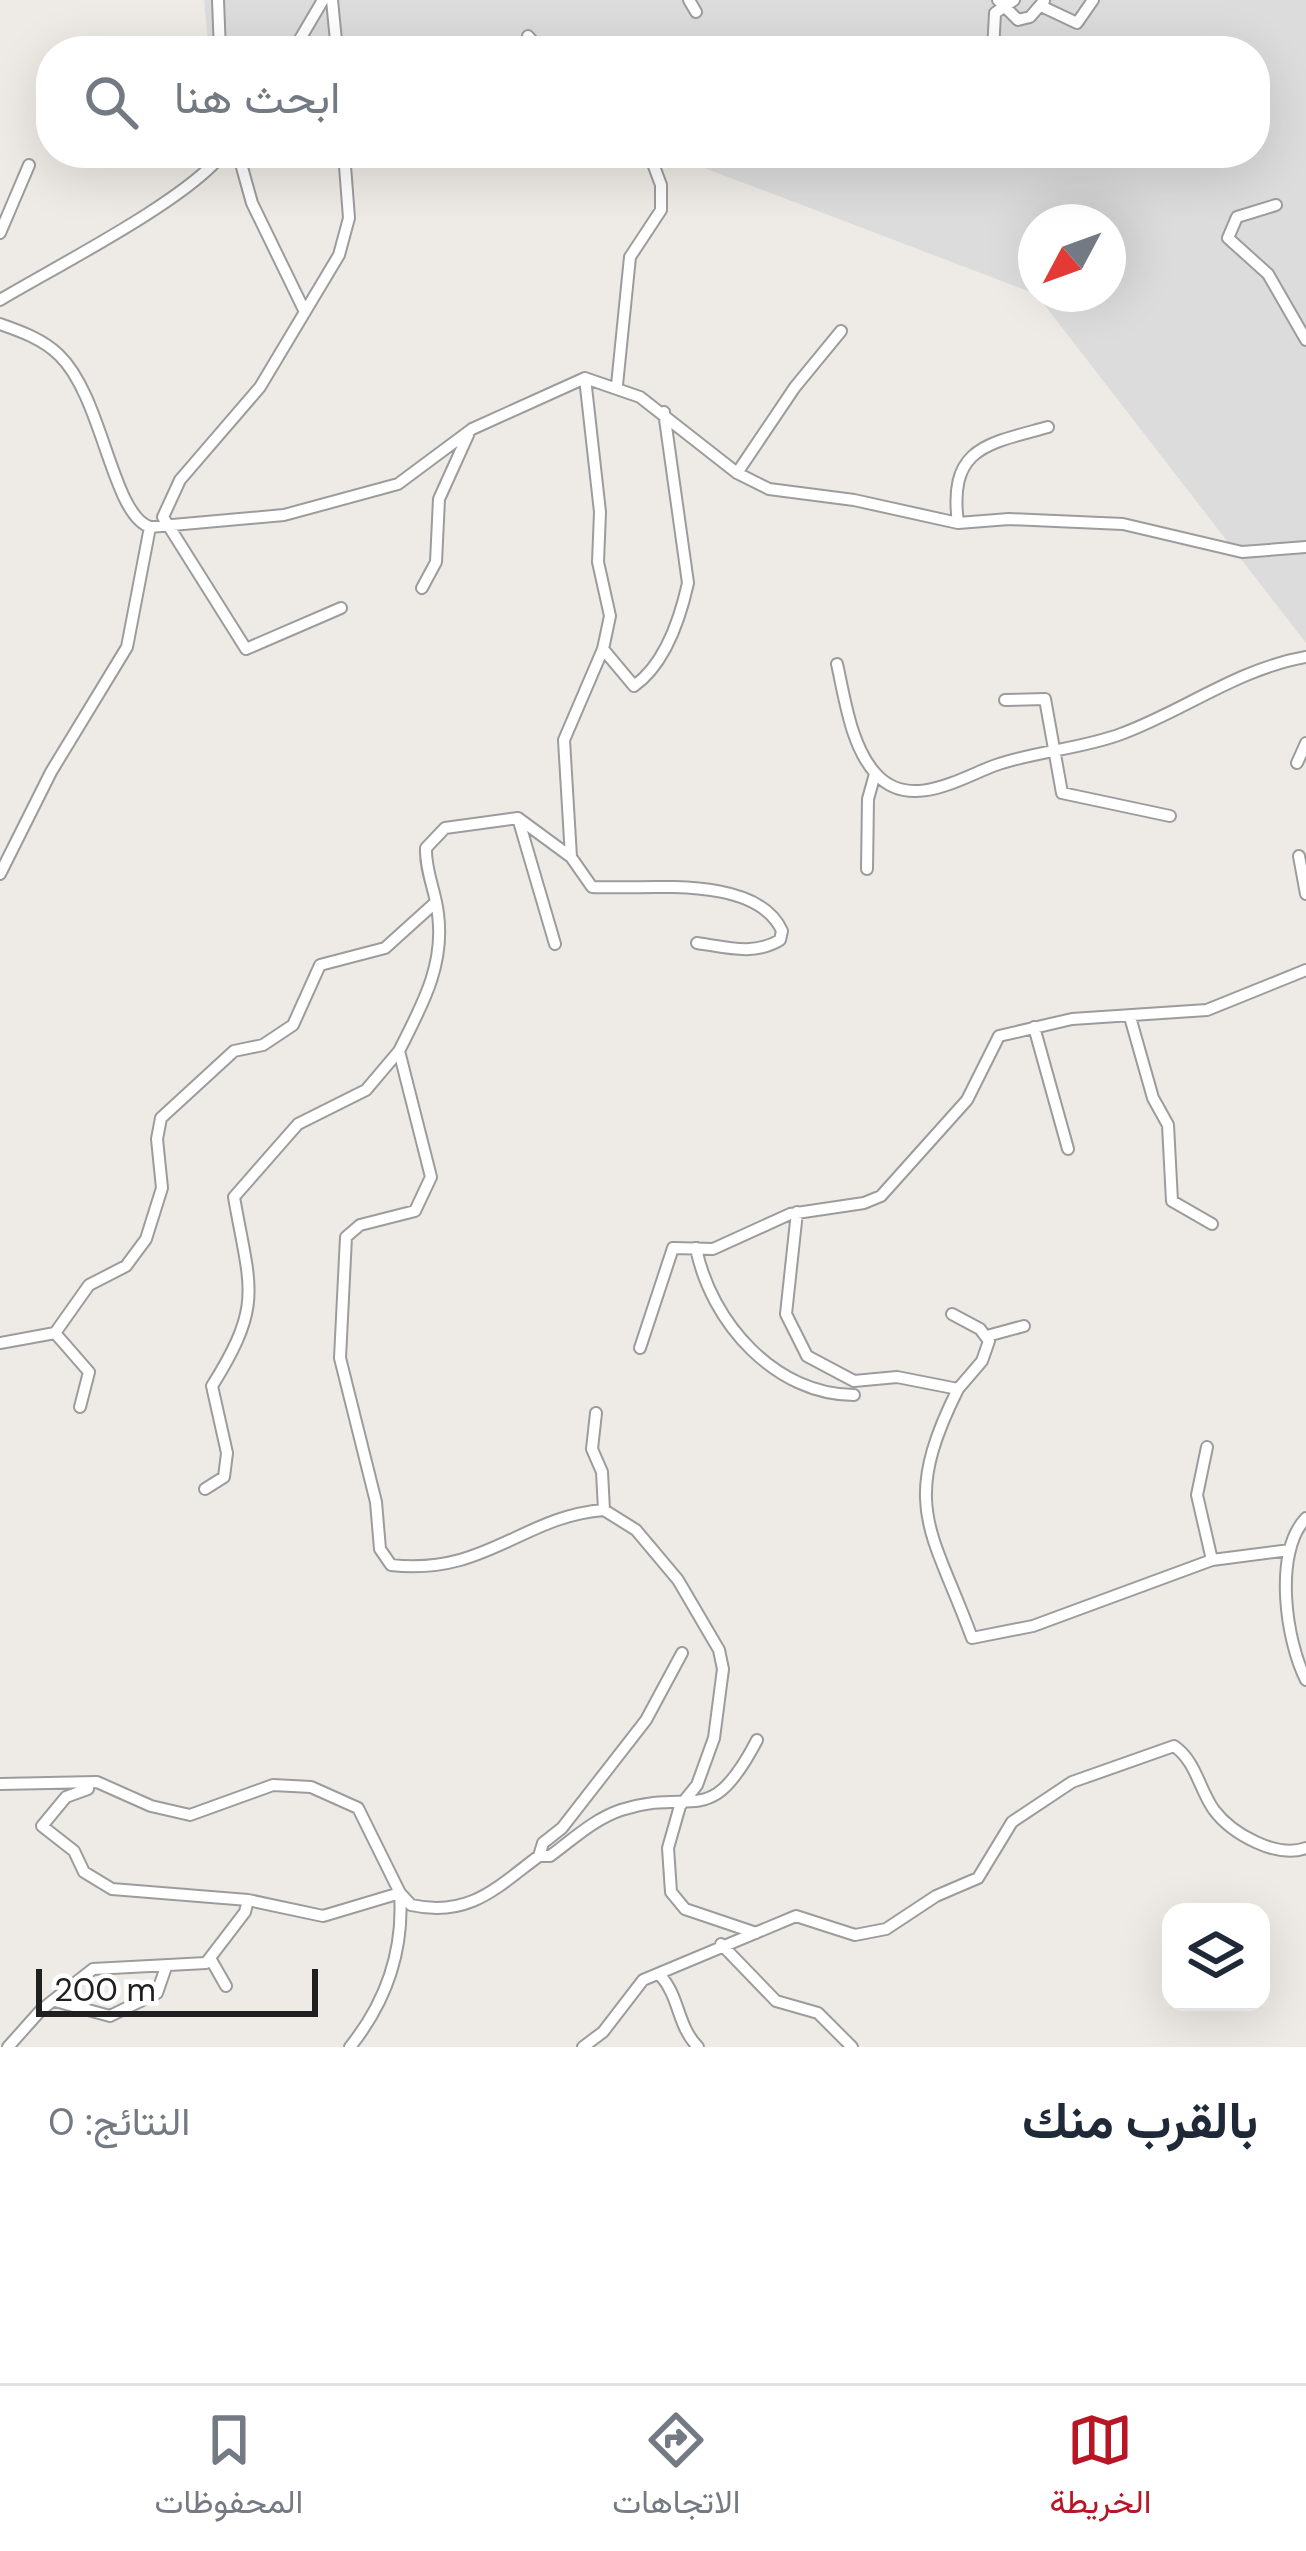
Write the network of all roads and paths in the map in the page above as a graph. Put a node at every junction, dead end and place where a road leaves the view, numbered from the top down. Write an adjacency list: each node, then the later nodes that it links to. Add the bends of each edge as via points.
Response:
1 (218, 0): 7 (street)
2 (322, 0): 8 (street)
3 (332, 0): 9 (street)
4 (1093, 0): 6 (street, via 1078,23)
5 (1006, 3): 6 (street, via 1018,20); 10 (street, via 995,13)
6 (1043, 3)
7 (219, 36)
8 (302, 36)
9 (336, 36)
10 (994, 36)
11 (29, 165): 17 (street)
12 (212, 168): 18 (street)
13 (242, 168): 19 (street)
14 (344, 168): 19 (street, via 346,231)
15 (655, 168): 24 (street, via 661,210 630,257)
16 (1276, 205): 22 (street, via 1238,217 1228,238 1268,274)
17 (0, 233)
18 (0, 300)
19 (305, 312): 29 (street, via 260,387 180,479)
20 (0, 324): 31 (street, via 67,363 99,419 124,507)
21 (841, 331): 28 (street)
22 (1306, 340)
23 (585, 379): 24 (street); 27 (street); 35 (street, via 598,562 610,616)
24 (617, 386): 25 (street)
25 (664, 412): 28 (street); 35 (street, via 688,583 682,608 634,686)
26 (1048, 427): 30 (street, via 982,445 961,468)
27 (472, 429): 29 (street, via 398,484 284,515); 33 (street, via 439,500 436,562)
28 (737, 473): 30 (street, via 769,490)
29 (167, 524): 31 (street); 34 (street, via 245,649)
30 (958, 524): 32 (street, via 1123,524 1242,552)
31 (150, 527): 48 (street, via 127,647)
32 (1306, 547)
33 (422, 588)
34 (341, 608)
35 (603, 649): 46 (street, via 561,759)
36 (1306, 657): 40 (street, via 1221,683 1122,734)
37 (837, 664): 42 (street)
38 (1005, 700): 40 (street, via 1046,699)
39 (1306, 742): 41 (street)
40 (1055, 752): 42 (street, via 927,791); 43 (street, via 1063,793)
41 (1297, 763)
42 (875, 774): 47 (street)
43 (1170, 816)
44 (518, 818): 46 (street); 50 (street, via 434,835 425,858); 52 (street)
45 (1300, 856): 49 (street)
46 (571, 857): 51 (street, via 592,887 727,893 764,908 782,931 768,946 727,951)
47 (867, 869)
48 (0, 874)
49 (1306, 894)
50 (436, 902): 56 (street, via 434,977); 63 (street, via 385,948 320,965 293,1024 263,1045 234,1051 161,1118 162,1188 146,1239 126,1266 89,1285)
51 (697, 943)
52 (555, 944)
53 (1306, 970): 54 (street, via 1229,1005)
54 (1130, 1017): 55 (street); 59 (street, via 1168,1125 1172,1201)
55 (1034, 1027): 57 (street); 58 (street, via 994,1040 967,1100 880,1196)
56 (399, 1051): 72 (street, via 366,1090 298,1124 234,1197 252,1296 243,1337 212,1386 227,1453 224,1477); 73 (street, via 431,1178 408,1216 349,1232 339,1309 343,1372 382,1555 396,1566 465,1562 538,1528)
57 (1068, 1149)
58 (796, 1213): 60 (street, via 721,1246); 67 (street, via 786,1314 806,1356 854,1381 897,1377)
59 (1212, 1224)
60 (696, 1248): 66 (street, via 673,1248); 68 (street, via 724,1314 762,1359 810,1390)
61 (952, 1314): 64 (street)
62 (1024, 1326): 64 (street)
63 (55, 1333): 65 (street); 69 (street, via 89,1372)
64 (987, 1336): 67 (street, via 986,1354)
65 (0, 1343)
66 (640, 1348)
67 (958, 1389): 76 (street, via 937,1435 926,1515 973,1638 1033,1626)
68 (854, 1395)
69 (80, 1406)
70 (596, 1413): 73 (street, via 592,1449)
71 (1208, 1447): 76 (street, via 1197,1495)
72 (205, 1489)
73 (604, 1510): 82 (street, via 655,1549 719,1650 714,1738 698,1785)
74 (1306, 1518): 75 (street)
75 (1290, 1550): 76 (street); 78 (street, via 1287,1618)
76 (1212, 1560)
77 (682, 1653): 84 (street, via 646,1720)
78 (1304, 1672)
79 (757, 1740): 82 (street, via 731,1786)
80 (0, 1784): 81 (street)
81 (106, 1784): 85 (street, via 190,1815 273,1785 332,1794 358,1808); 86 (street, via 66,1797 42,1826 83,1860 84,1872 121,1892)
82 (680, 1806): 84 (street, via 614,1812); 87 (street, via 666,1862 671,1892 685,1909)
83 (1306, 1847): 87 (street, via 1274,1849 1222,1819 1188,1756 1174,1746 1072,1782 1012,1822 978,1878 886,1929 855,1935 796,1916)
84 (539, 1856): 85 (street, via 476,1903 422,1907)
85 (400, 1893): 86 (street, via 323,1916); 95 (street, via 400,1936 387,1984)
86 (248, 1900): 89 (street)
87 (756, 1933): 88 (street)
88 (721, 1944): 91 (street); 98 (street, via 776,2001 818,2013)
89 (210, 1958): 90 (street); 92 (street)
90 (166, 1967): 93 (street, via 93,1969); 93 (street, via 157,1993 110,2016)
91 (660, 1975): 96 (street, via 644,1980); 97 (street)
92 (226, 1986)
93 (56, 2001): 94 (street)
94 (8, 2047)
95 (350, 2047)
96 (584, 2047)
97 (698, 2047)
98 (853, 2047)

